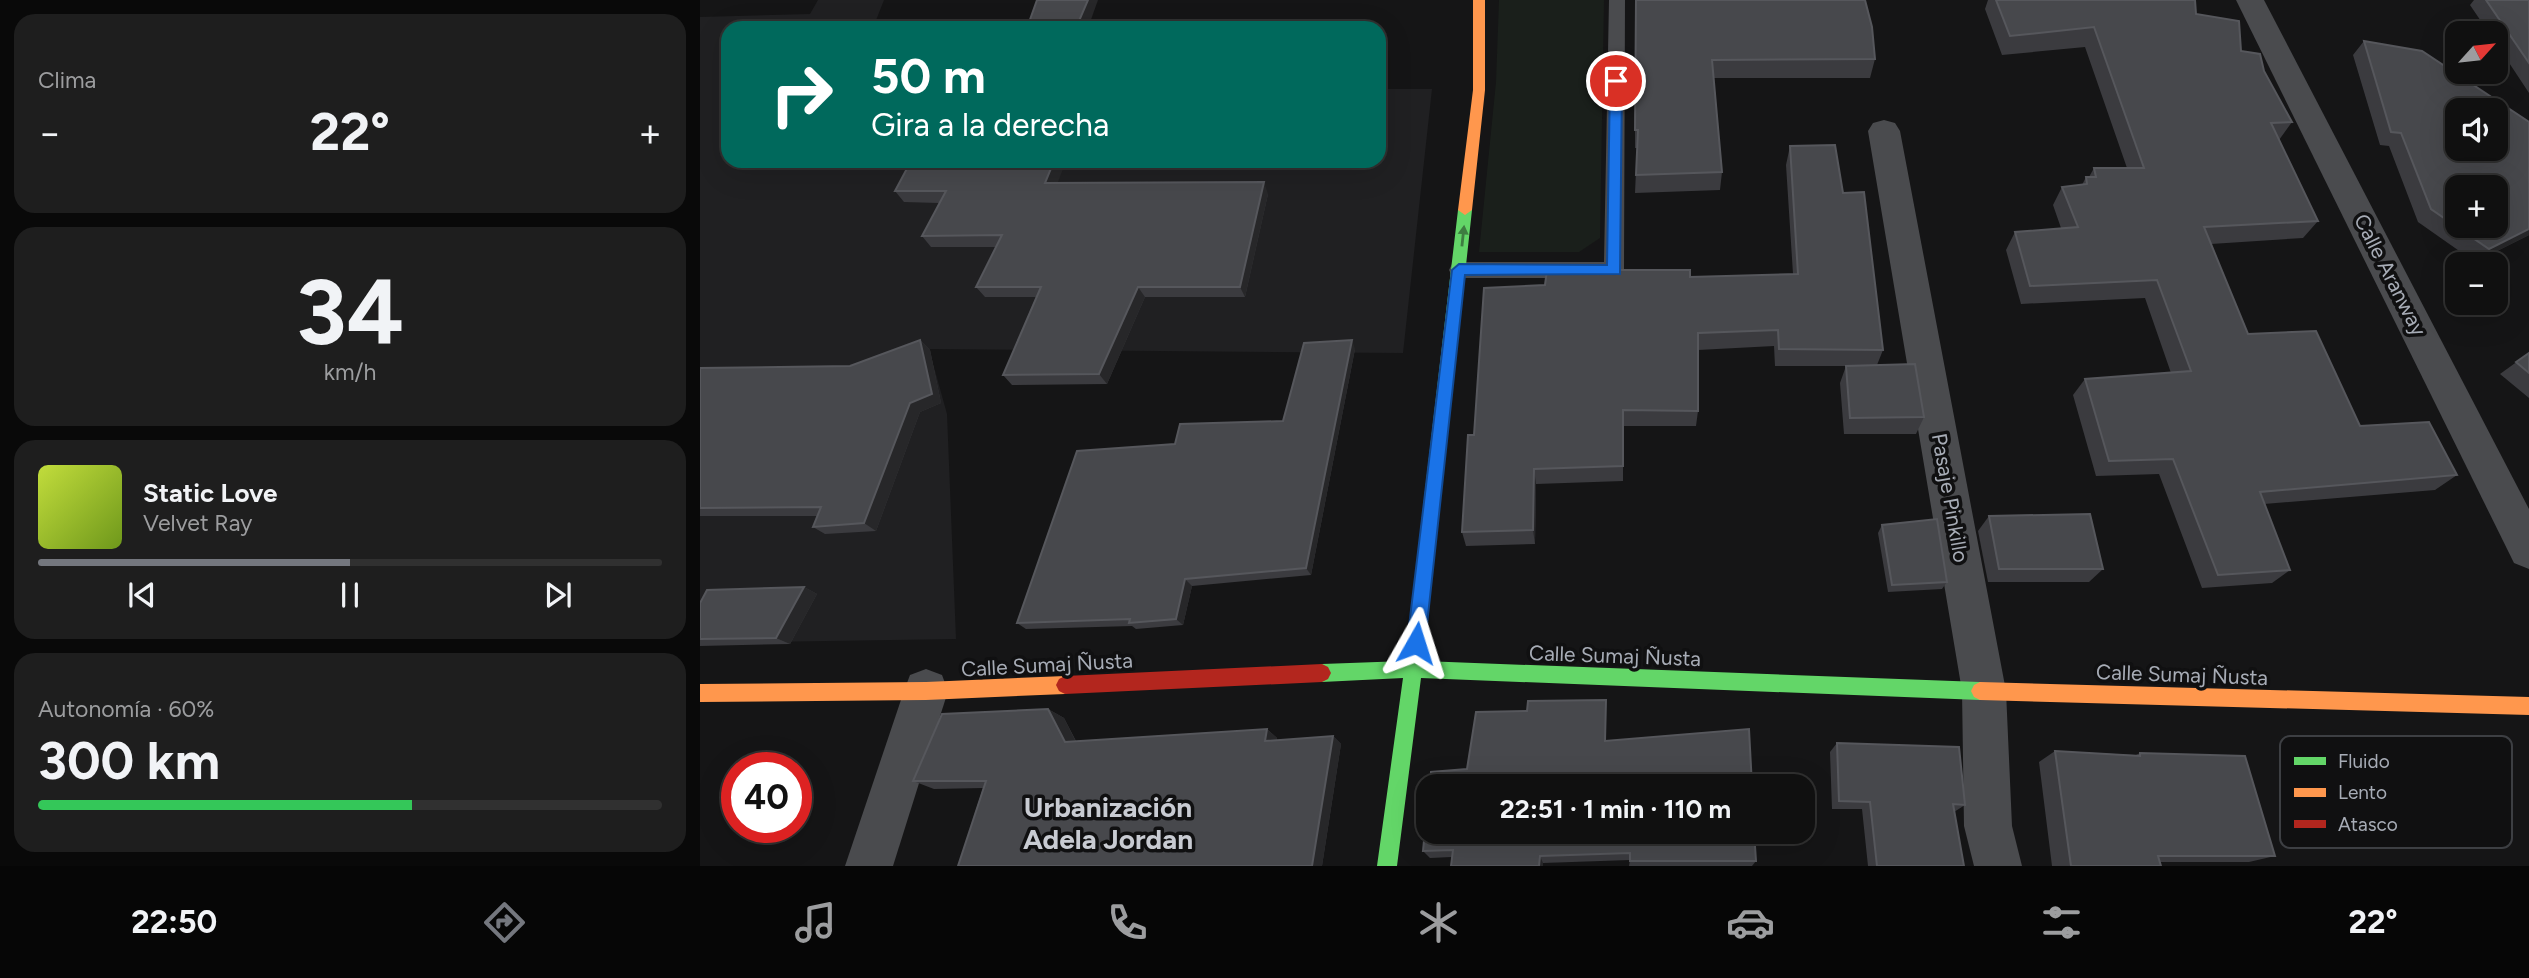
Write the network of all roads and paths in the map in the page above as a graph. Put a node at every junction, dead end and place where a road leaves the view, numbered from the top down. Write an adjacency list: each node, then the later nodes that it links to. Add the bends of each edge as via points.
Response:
1 (1479, 0): 5 (street, one-way to 1, via 1479,90)
2 (1617, 0): 5 (lane, via 1615,270)
3 (2250, 0): 6 (street, Calle Aranway)
4 (1884, 131): 9 (street, Pasaje Pinkillo)
5 (1459, 270): 7 (street)
6 (2529, 550)
7 (1413, 669): 8 (street, Calle Sumaj Ñusta); 9 (street, Calle Sumaj Ñusta); 13 (street)
8 (926, 691): 10 (street, Calle Sumaj Ñusta); 12 (street)
9 (1984, 691): 11 (street, Calle Sumaj Ñusta); 14 (street, Pasaje Pinkillo, via 1988,826)
10 (700, 693)
11 (2529, 706)
12 (869, 866)
13 (1387, 866)
14 (1998, 866)

